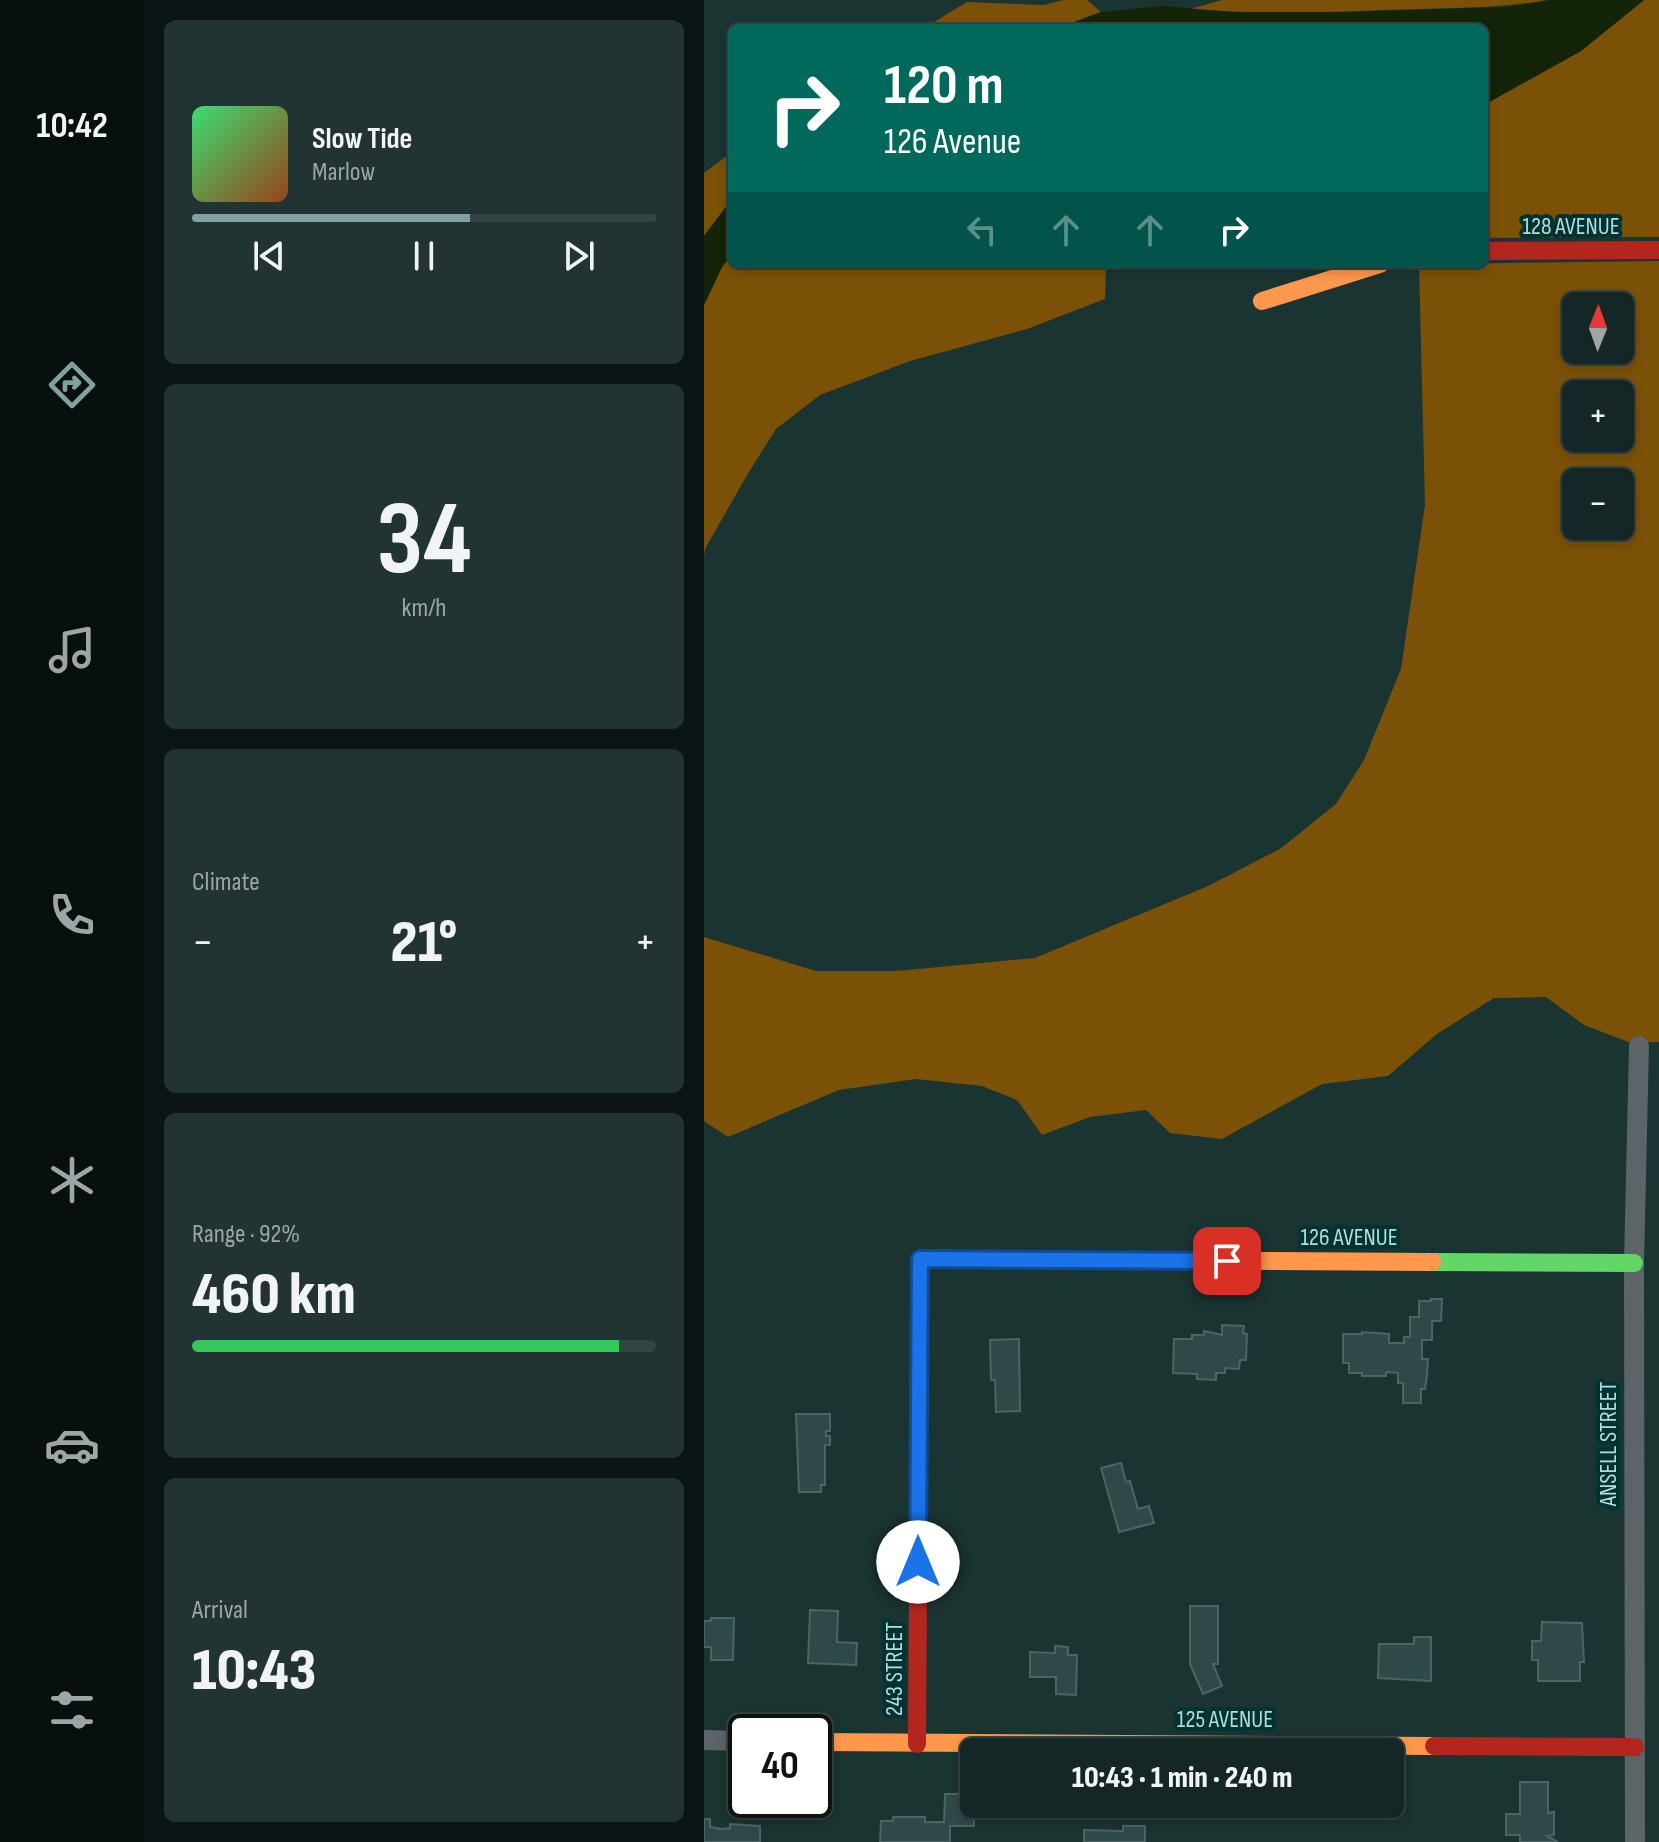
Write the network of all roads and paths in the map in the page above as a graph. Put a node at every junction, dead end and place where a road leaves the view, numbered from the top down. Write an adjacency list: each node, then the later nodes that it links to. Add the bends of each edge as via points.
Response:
1 (1659, 250): 2 (street, 128 AVENUE)
2 (1488, 251)
3 (1367, 268): 4 (street)
4 (1262, 301)
5 (1639, 1046): 7 (street, ANSELL STREET)
6 (920, 1259): 7 (street, 126 AVENUE); 11 (street, 243 STREET)
7 (1634, 1263): 12 (street, ANSELL STREET)
8 (704, 1740): 9 (street)
9 (728, 1741)
10 (832, 1742): 11 (street, 125 AVENUE)
11 (917, 1744): 12 (street, 125 AVENUE)
12 (1635, 1747): 13 (street, ANSELL STREET)
13 (1635, 1842)

